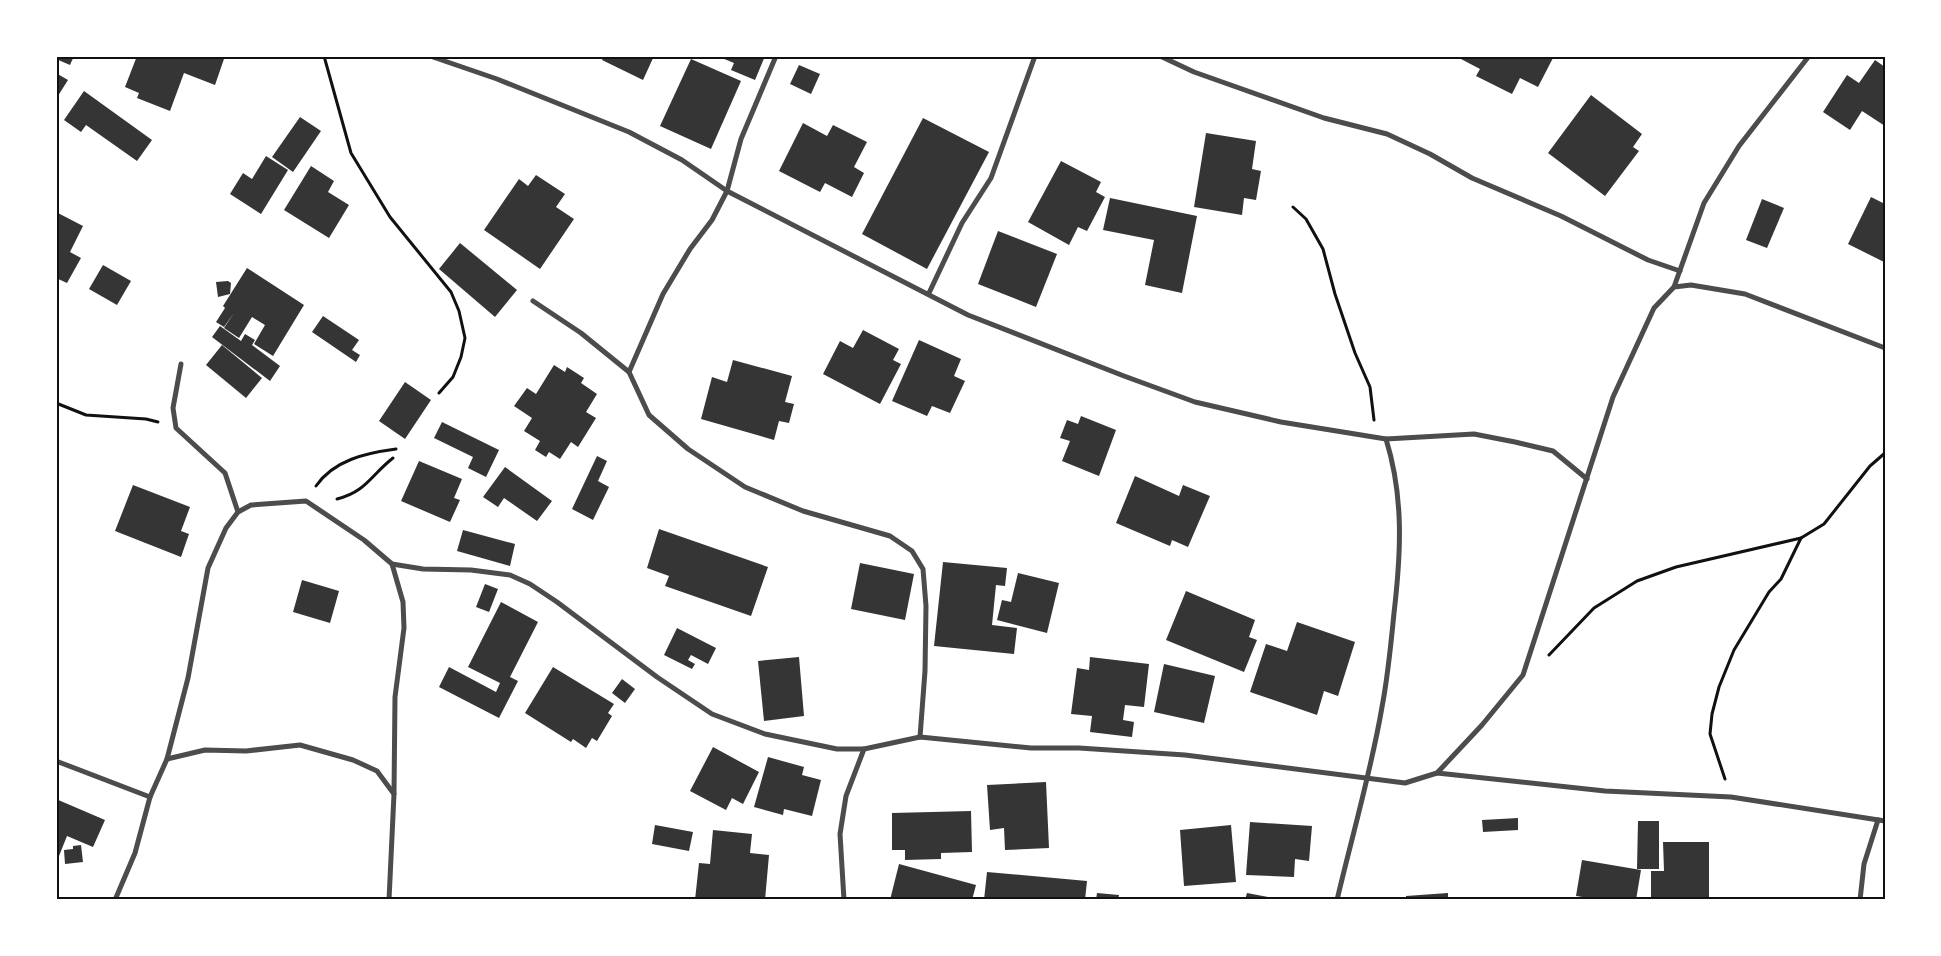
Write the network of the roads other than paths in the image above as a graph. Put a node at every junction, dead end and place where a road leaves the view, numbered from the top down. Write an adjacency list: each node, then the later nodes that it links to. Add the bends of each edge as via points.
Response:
1 (430, 56): 6 (street, via 629,132 682,160)
2 (776, 56): 6 (street, via 741,139)
3 (1035, 56): 9 (street, via 990,178 962,223)
4 (1160, 56): 7 (street, via 1194,72 1324,118 1387,134 1472,178 1561,216 1648,260)
5 (1810, 56): 7 (street, via 1739,146 1704,203)
6 (727, 191): 9 (street); 13 (street, via 712,220 663,294)
7 (1680, 271): 8 (street)
8 (1674, 288): 11 (street, via 1691,285 1745,294); 15 (street, via 1654,308 1638,341 1613,397)
9 (929, 293): 14 (street, via 968,315 1196,402 1281,422)
10 (534, 301): 13 (street, via 581,333)
11 (1885, 348)
12 (181, 364): 16 (street, via 173,408 176,428 225,473)
13 (629, 372): 18 (street, via 650,415 688,449 744,486 803,511 890,536 912,551 923,569 926,606)
14 (1386, 439): 15 (street, via 1474,434 1553,451); 23 (street, via 1395,469 1399,509 1399,569 1382,707)
15 (1587, 479): 22 (street, via 1523,675)
16 (238, 512): 17 (street, via 252,505 306,501 364,540); 20 (street, via 226,528 208,568 188,678)
17 (392, 564): 19 (street, via 510,574 557,602 712,714 765,734 836,749); 24 (street, via 403,602 404,628 395,697)
18 (920, 737): 19 (street); 23 (street, via 1031,748 1185,756)
19 (864, 749): 30 (street, via 846,796 842,824)
20 (167, 759): 24 (street, via 204,750 246,751 300,745 353,760 377,771); 25 (street)
21 (56, 761): 25 (street)
22 (1437, 773): 23 (street, via 1405,783); 26 (street, via 1605,791 1731,797)
23 (1366, 779): 31 (street)
24 (394, 794): 29 (street)
25 (150, 797): 28 (street, via 135,853)
26 (1878, 820): 27 (street); 32 (street, via 1864,864)
27 (1885, 821)
28 (115, 900)
29 (389, 900)
30 (844, 900)
31 (1337, 900)
32 (1860, 900)

